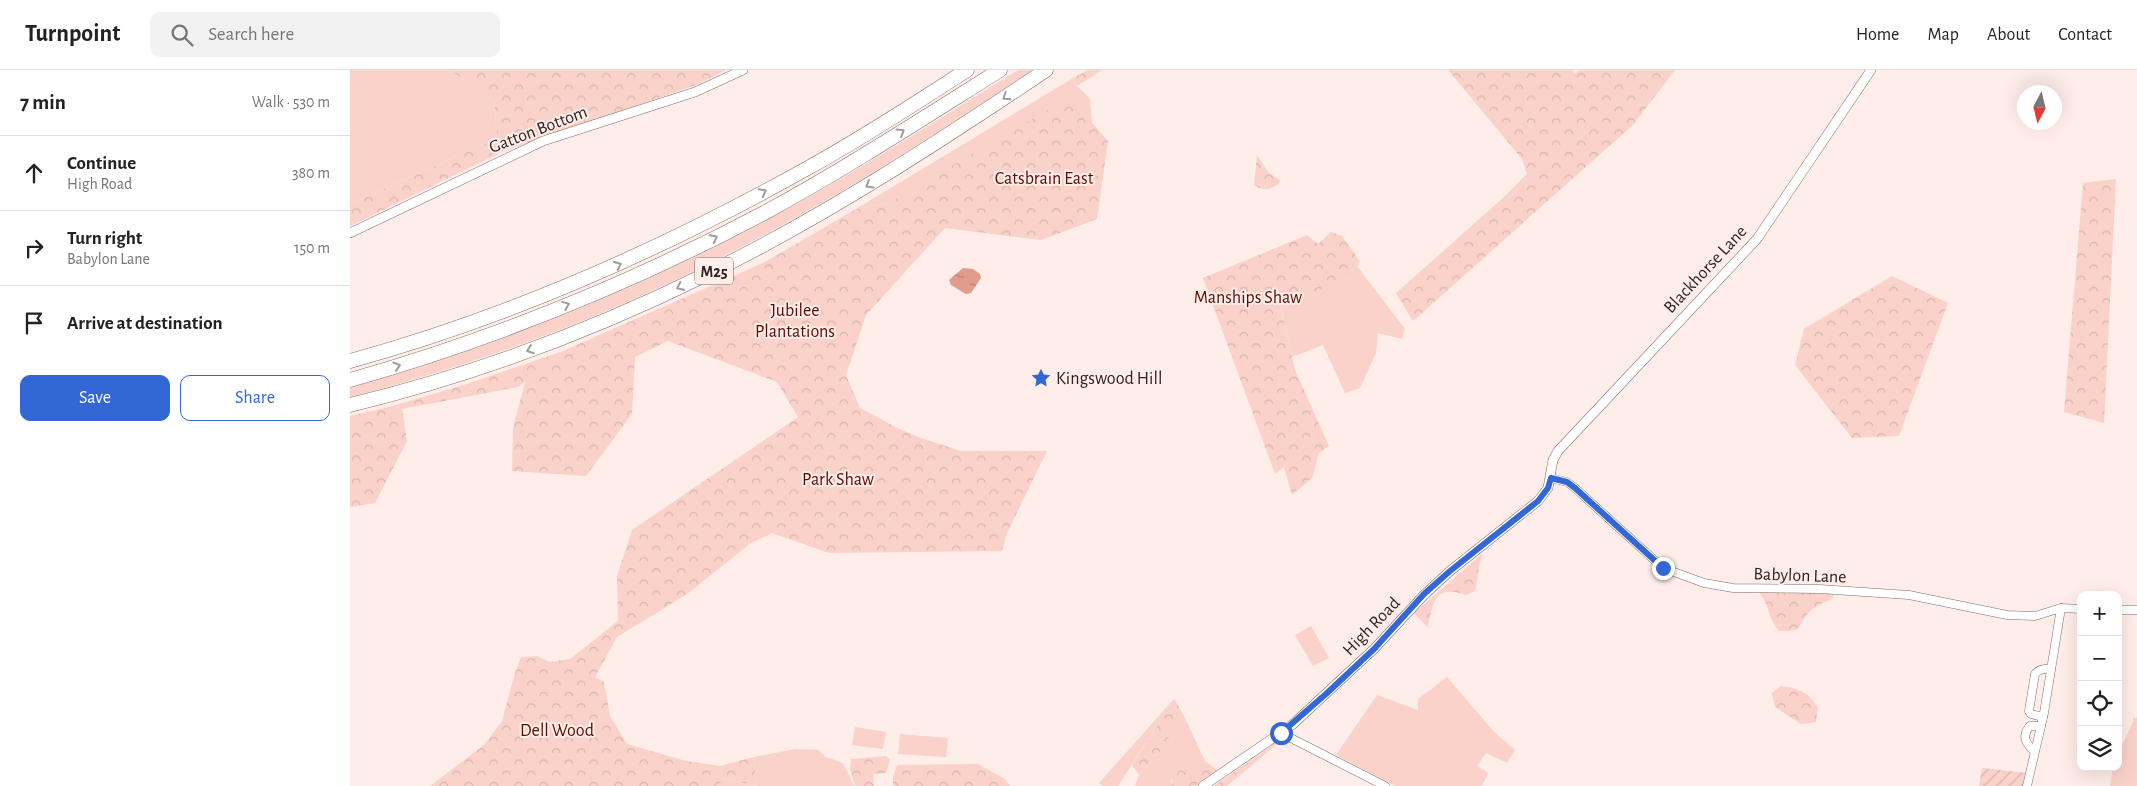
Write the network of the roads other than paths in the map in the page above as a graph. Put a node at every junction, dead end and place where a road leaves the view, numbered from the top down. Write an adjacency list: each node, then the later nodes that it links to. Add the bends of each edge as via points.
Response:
1 (743, 70): 6 (street, Gatton Bottom, via 695,92 543,141)
2 (967, 70): 7 (highway, M25, one-way to 2, via 526,303 674,239 807,169)
3 (1000, 70): 8 (highway, M25, one-way to 3, via 532,319 678,256 825,178)
4 (1046, 70): 9 (highway, M25, one-way to 9, via 864,188 678,288 517,355)
5 (1870, 70): 10 (street, Blackhorse Lane, via 1757,239 1566,441 1553,460)
6 (350, 233)
7 (350, 361)
8 (350, 380)
9 (350, 405)
10 (1551, 478): 11 (street, Babylon Lane, via 1575,488 1663,568 1704,582 1733,588 1910,595 2007,615 2035,616); 18 (street, High Road, via 1538,501 1443,577 1374,649)
11 (2061, 608): 12 (street, Babylon Lane); 15 (street)
12 (2077, 609)
13 (2122, 610): 14 (street)
14 (2137, 610)
15 (2051, 669): 16 (street); 16 (street, via 2038,670 2035,674 2029,711)
16 (2043, 717): 17 (street)
17 (2041, 726): 19 (street); 19 (street, via 2026,729 2024,739)
18 (1281, 733): 20 (street, High Road); 21 (street)
19 (2034, 751): 22 (street)
20 (1203, 786)
21 (1384, 786)
22 (2028, 786)

